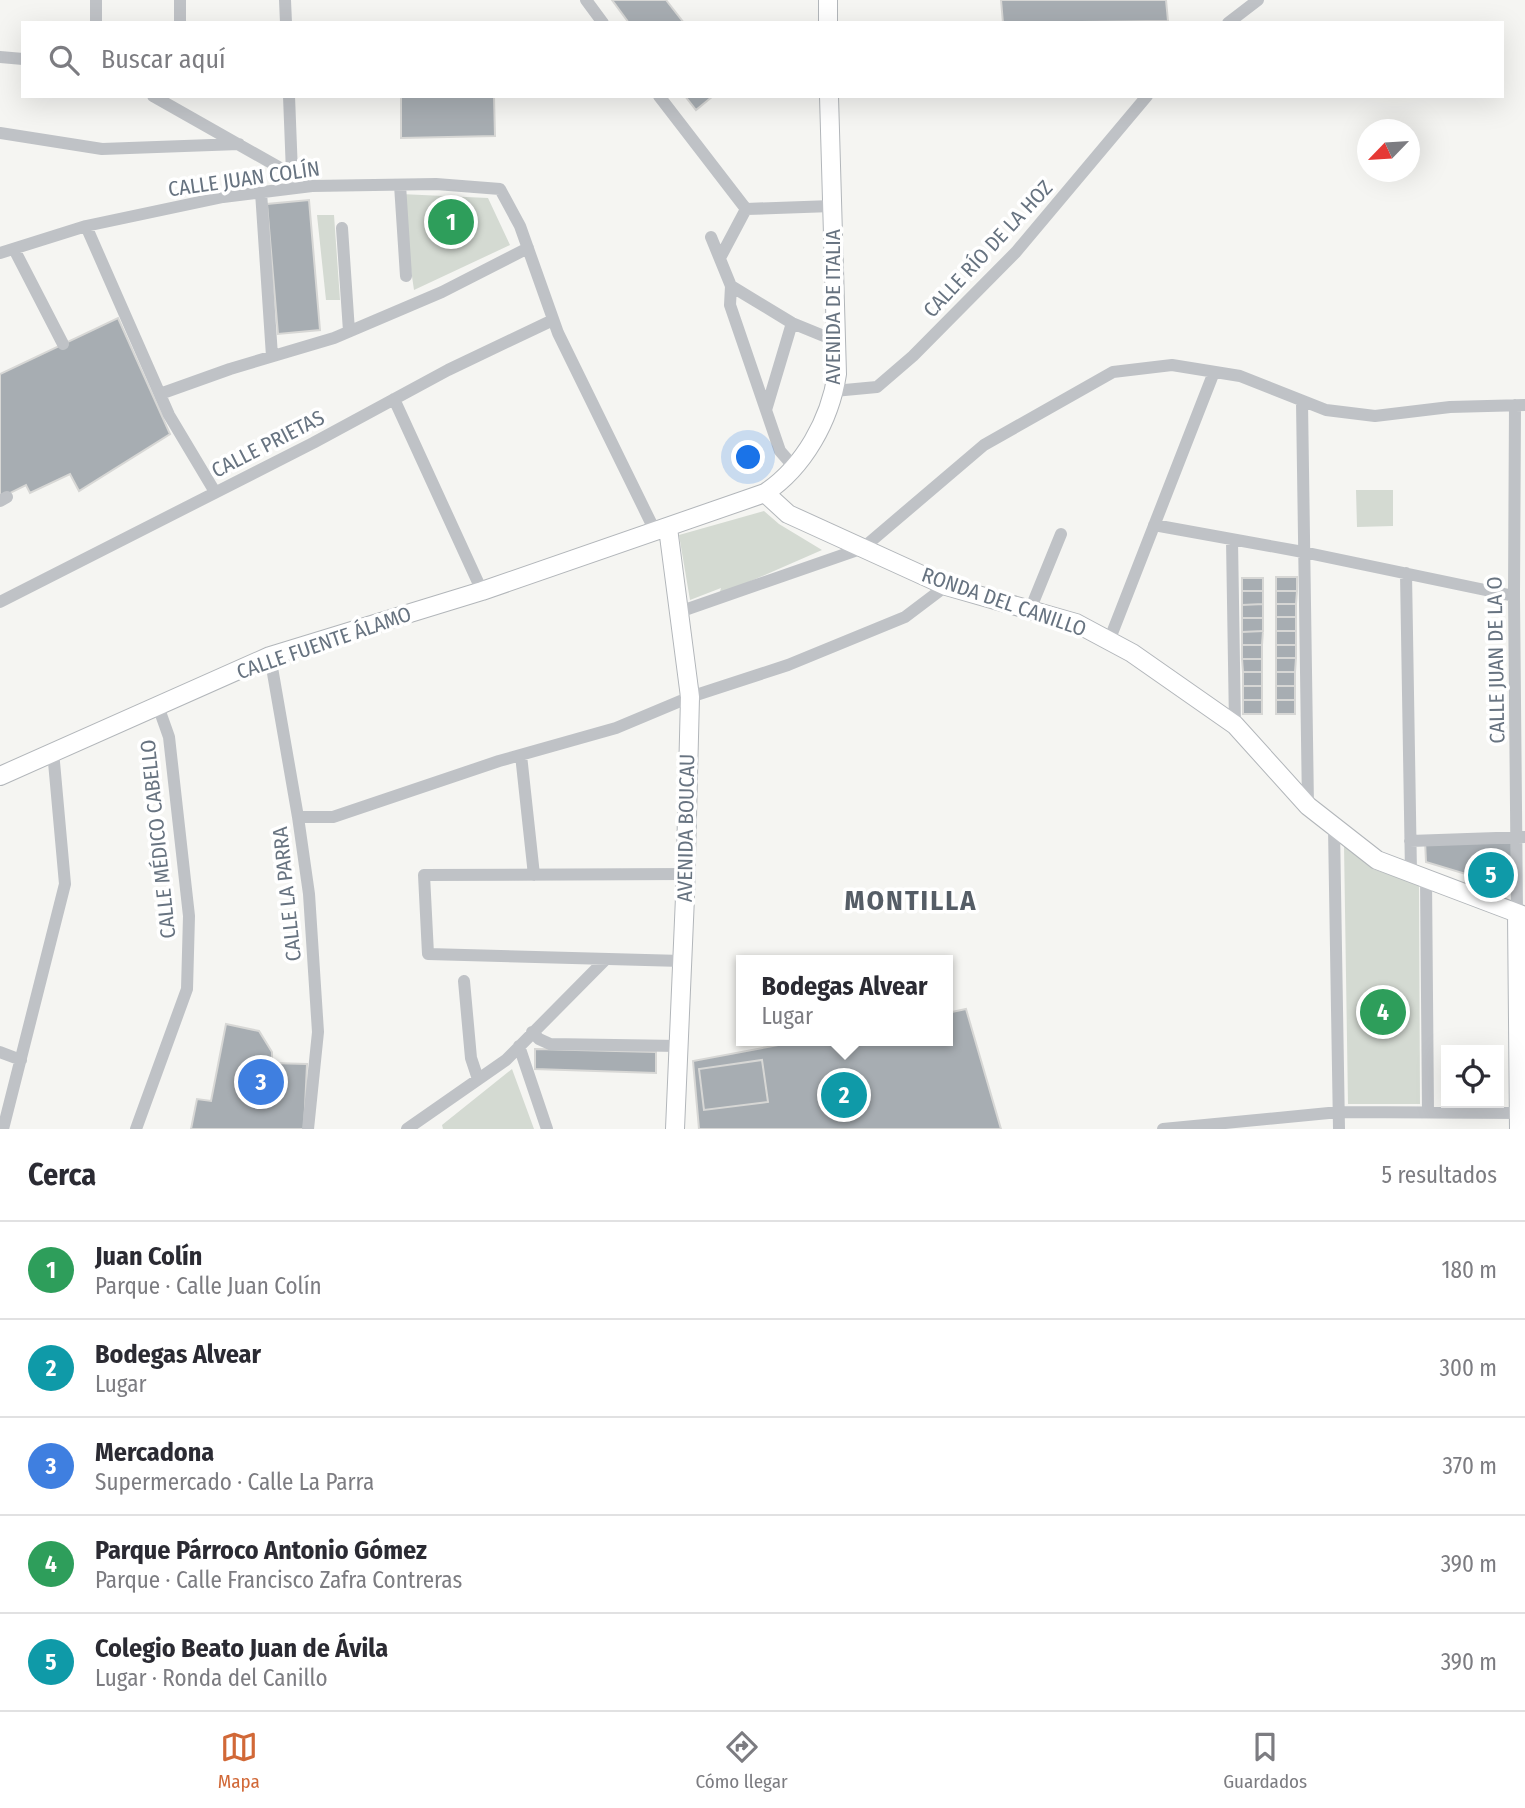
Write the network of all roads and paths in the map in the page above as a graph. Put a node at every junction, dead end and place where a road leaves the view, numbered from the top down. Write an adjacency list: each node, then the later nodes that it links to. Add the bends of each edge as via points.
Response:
1 (96, 0): 7 (street)
2 (180, 0): 8 (street)
3 (285, 0): 9 (street)
4 (586, 0): 10 (street)
5 (828, 0): 11 (street)
6 (1258, 0): 12 (street)
7 (96, 21)
8 (180, 21)
9 (286, 21)
10 (602, 21)
11 (828, 21)
12 (1231, 21)
13 (0, 57): 14 (street)
14 (21, 59)
15 (157, 98): 21 (street)
16 (178, 98): 21 (street)
17 (289, 98): 24 (street)
18 (661, 98): 29 (street)
19 (830, 98): 28 (street, AVENIDA DE ITALIA)
20 (1145, 98): 46 (street, CALLE RÍO DE LA HOZ, via 1016,252 913,356 877,387)
21 (178, 110): 23 (street)
22 (0, 133): 23 (street, via 102,149)
23 (239, 144): 24 (street)
24 (292, 173): 26 (street)
25 (400, 185): 26 (street, CALLE JUAN COLÍN); 34 (street, CALLE JUAN COLÍN, via 500,189); 37 (street)
26 (312, 186): 27 (street, CALLE JUAN COLÍN)
27 (261, 192): 30 (street, CALLE JUAN COLÍN); 44 (street)
28 (831, 206): 29 (street); 42 (street, AVENIDA DE ITALIA)
29 (746, 209): 36 (street)
30 (86, 226): 33 (street, CALLE JUAN COLÍN); 47 (street)
31 (342, 228): 41 (street)
32 (711, 237): 36 (street)
33 (14, 248): 35 (street, CALLE JUAN COLÍN); 43 (street)
34 (528, 248): 39 (street); 41 (street, via 442,292)
35 (0, 253)
36 (720, 258): 38 (street)
37 (406, 276)
38 (731, 286): 40 (street); 51 (street, via 730,304)
39 (553, 320): 48 (street, CALLE PRIETAS); 56 (street)
40 (792, 323): 42 (street); 51 (street)
41 (349, 331): 44 (street)
42 (836, 341): 46 (street, AVENIDA DE ITALIA)
43 (63, 344)
44 (272, 356): 47 (street)
45 (1214, 372): 49 (street, via 1240,376); 55 (street); 59 (street, via 1172,365 1113,372 984,445)
46 (834, 391): 52 (street, AVENIDA DE ITALIA, via 814,439)
47 (160, 394): 53 (street)
48 (394, 399): 53 (street, CALLE PRIETAS); 63 (street)
49 (1302, 402): 50 (street, via 1375,416); 60 (street)
50 (1520, 405): 64 (street, CALLE JUAN DE LA O)
51 (766, 410): 52 (street, via 780,451)
52 (794, 467): 54 (street, AVENIDA DE ITALIA)
53 (215, 492): 65 (street, CALLE PRIETAS)
54 (765, 493): 56 (street, AVENIDA DE ITALIA); 59 (street, RONDA DEL CANILLO, via 788,514)
55 (1154, 526): 58 (street); 68 (street)
56 (662, 529): 63 (street, CALLE FUENTE ÁLAMO); 67 (street, AVENIDA BOUCAU)
57 (1062, 534): 66 (street)
58 (1232, 540): 60 (street); 72 (street)
59 (863, 548): 62 (street, RONDA DEL CANILLO); 67 (street)
60 (1303, 552): 61 (street); 76 (street)
61 (1406, 573): 64 (street); 80 (street)
62 (946, 586): 66 (street, RONDA DEL CANILLO); 70 (street, via 905,617 788,665)
63 (482, 591): 69 (street, CALLE FUENTE ÁLAMO)
64 (1514, 596): 79 (street, CALLE JUAN DE LA O)
65 (0, 602)
66 (1030, 610): 68 (street, RONDA DEL CANILLO, via 1076,623)
67 (679, 612): 70 (street, AVENIDA BOUCAU)
68 (1109, 641): 72 (street, RONDA DEL CANILLO)
69 (270, 656): 71 (street, CALLE FUENTE ÁLAMO); 77 (street, CALLE LA PARRA)
70 (690, 696): 74 (street, via 615,728); 81 (street, AVENIDA BOUCAU)
71 (158, 706): 73 (street, CALLE FUENTE ÁLAMO); 99 (street, CALLE MÉDICO CABELLO, via 169,737 187,902 187,989)
72 (1235, 725): 76 (street, RONDA DEL CANILLO)
73 (53, 751): 75 (street, CALLE FUENTE ÁLAMO); 92 (street, via 65,884)
74 (521, 755): 77 (street, via 333,817); 82 (street)
75 (0, 775)
76 (1308, 806): 78 (street, RONDA DEL CANILLO)
77 (298, 817): 100 (street, CALLE LA PARRA, via 309,894 318,1032)
78 (1334, 828): 83 (street, RONDA DEL CANILLO, via 1377,860); 94 (street)
79 (1521, 837): 80 (street); 84 (street, CALLE JUAN DE LA O)
80 (1410, 841): 83 (street)
81 (685, 874): 82 (street); 86 (street, AVENIDA BOUCAU)
82 (534, 875): 85 (street, via 424,876 428,954)
83 (1419, 875): 84 (street, RONDA DEL CANILLO); 95 (street)
84 (1521, 915): 96 (street)
85 (606, 959): 86 (street); 88 (street)
86 (682, 961): 90 (street, AVENIDA BOUCAU)
87 (464, 981): 93 (street, via 471,1058)
88 (532, 1032): 89 (street); 90 (street, via 550,1044)
89 (519, 1046): 93 (street); 102 (street)
90 (679, 1046): 103 (street, AVENIDA BOUCAU)
91 (0, 1052): 92 (street)
92 (21, 1060): 98 (street)
93 (478, 1079): 101 (street)
94 (1339, 1112): 95 (street); 97 (street); 105 (street)
95 (1428, 1112): 96 (street)
96 (1521, 1118)
97 (1206, 1127): 104 (street)
98 (3, 1129)
99 (136, 1129)
100 (308, 1129)
101 (407, 1129)
102 (547, 1129)
103 (676, 1129)
104 (1163, 1129)
105 (1339, 1129)

